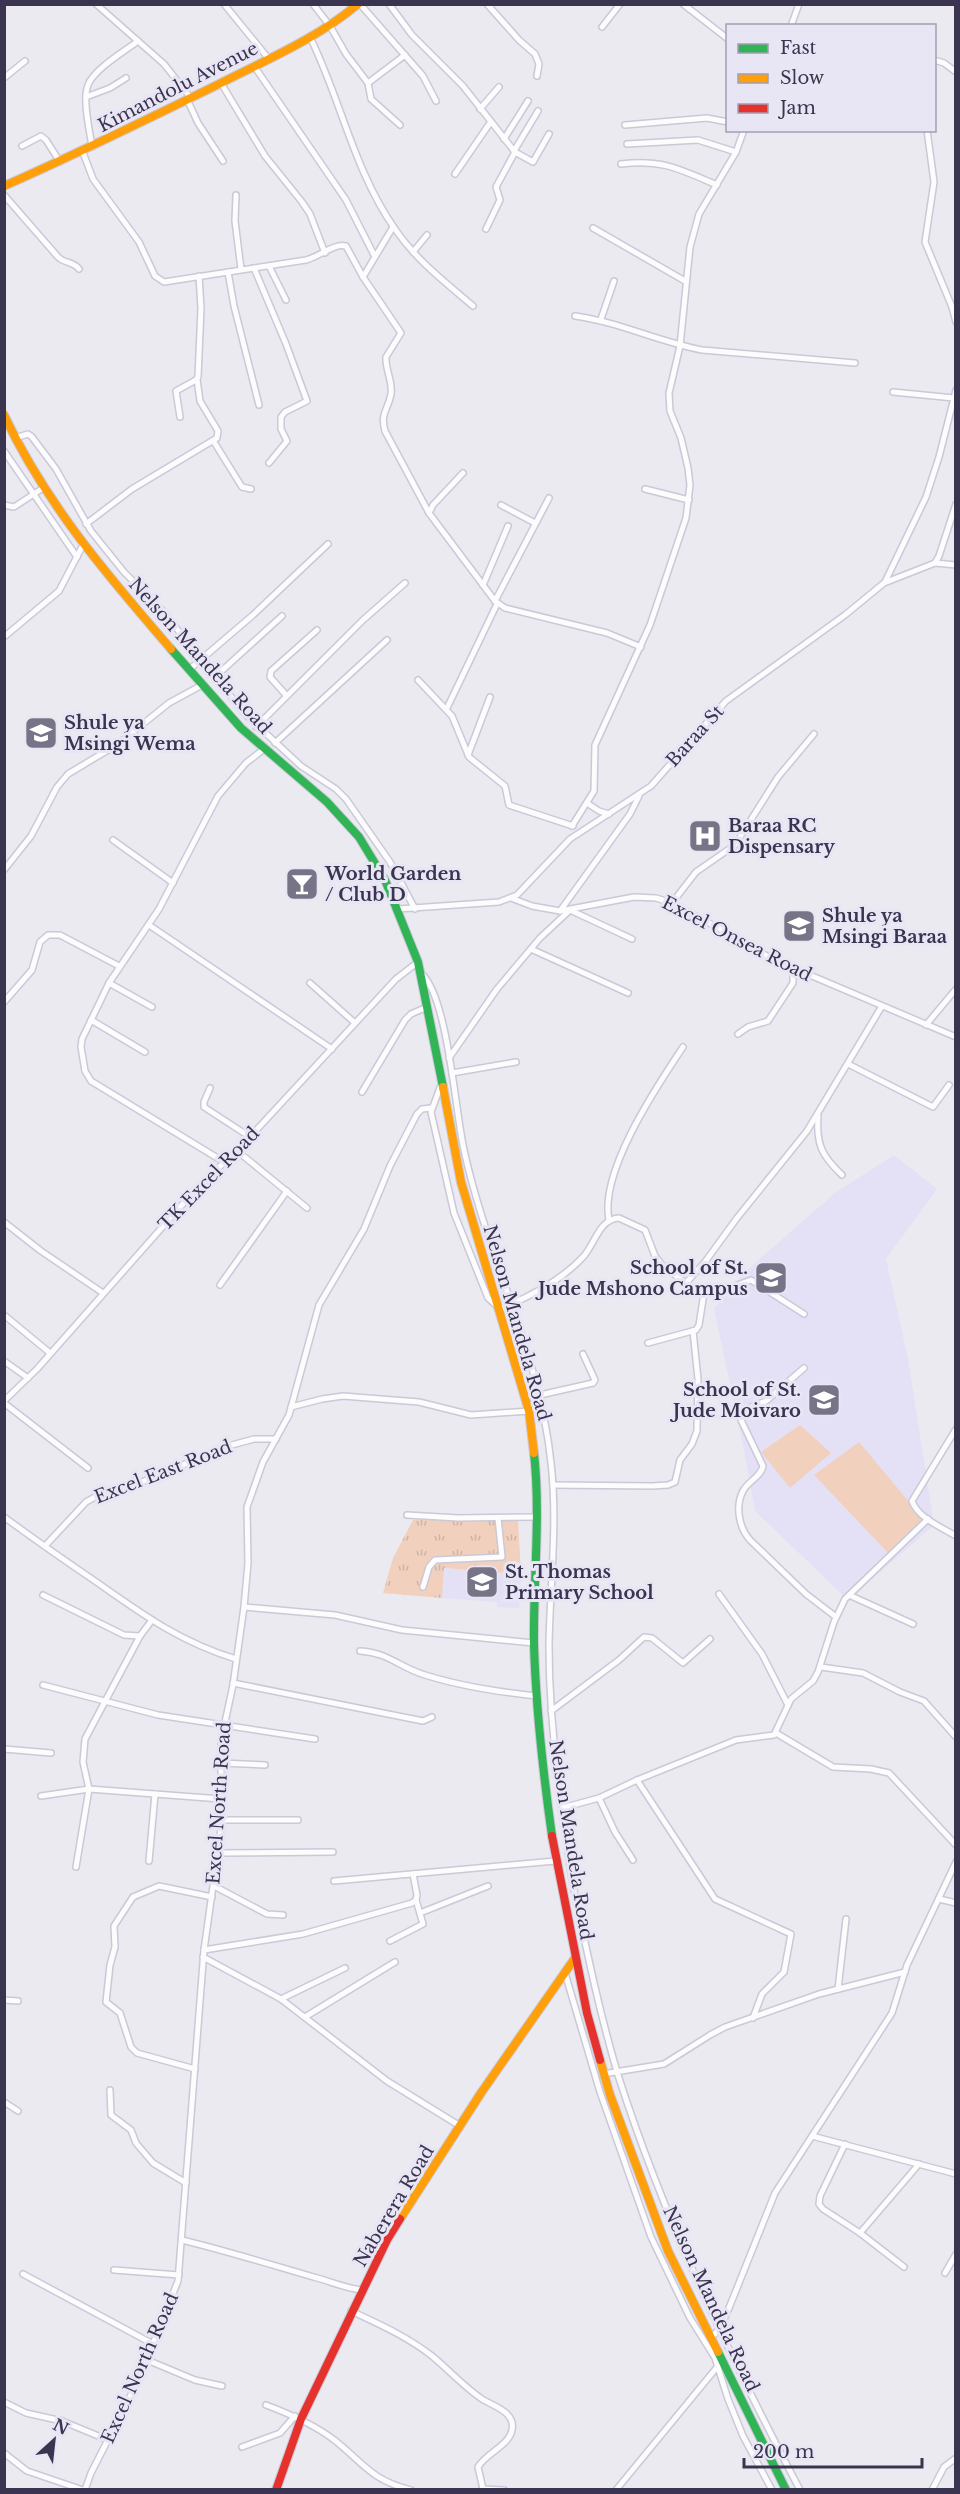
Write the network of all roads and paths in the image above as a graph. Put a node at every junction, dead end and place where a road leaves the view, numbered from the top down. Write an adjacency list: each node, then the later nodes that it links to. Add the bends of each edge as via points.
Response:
1 (96, 4): 10 (street)
2 (224, 4): 19 (street)
3 (313, 4): 13 (street)
4 (359, 4): 13 (main road, Kimandolu Avenue); 18 (street)
5 (389, 4): 34 (street)
6 (487, 4): 24 (street, via 535,54 539,64)
7 (611, 4): 11 (street)
8 (684, 4): 16 (street)
9 (799, 4): 12 (street)
10 (104, 7): 17 (street)
11 (618, 7): 14 (street)
12 (792, 24)
13 (330, 26): 15 (main road, Kimandolu Avenue); 28 (street)
14 (602, 27)
15 (310, 37): 19 (main road, Kimandolu Avenue); 58 (street, via 351,145)
16 (726, 37)
17 (138, 41): 30 (street, via 94,75); 31 (street, via 164,64)
18 (405, 55): 28 (street); 33 (street, via 423,76)
19 (268, 58): 22 (main road, Kimandolu Avenue)
20 (25, 61): 25 (street)
21 (936, 61): 23 (street)
22 (254, 66): 27 (main road, Kimandolu Avenue); 64 (street, via 346,200)
23 (956, 72)
24 (537, 76)
25 (4, 78)
26 (126, 78): 30 (street)
27 (221, 82): 31 (main road, Kimandolu Avenue); 63 (street, via 265,156 310,214)
28 (368, 83): 38 (street, via 374,102)
29 (499, 87): 34 (street)
30 (86, 97): 46 (street)
31 (188, 98): 46 (main road, Kimandolu Avenue); 50 (street)
32 (528, 101): 43 (street)
33 (436, 102)
34 (480, 109): 37 (street)
35 (538, 111): 48 (street)
36 (726, 122): 39 (street, via 711,118)
37 (490, 123): 43 (street); 53 (street)
38 (400, 125)
39 (625, 125)
40 (743, 132): 49 (street)
41 (927, 132): 78 (street, via 934,182 925,242)
42 (549, 134): 48 (street, via 533,162)
43 (504, 139): 48 (street)
44 (627, 144): 49 (street, via 698,140)
45 (22, 146): 51 (street, via 41,136)
46 (92, 147): 47 (main road, Kimandolu Avenue)
47 (82, 150): 51 (main road, Kimandolu Avenue); 70 (street, via 93,178 141,246 156,278 164,282)
48 (515, 152): 60 (street, via 496,188 500,200)
49 (736, 152): 54 (street)
50 (223, 161)
51 (60, 162): 55 (main road, Kimandolu Avenue)
52 (621, 164): 54 (street, via 666,164)
53 (455, 174)
54 (717, 184): 73 (street, via 695,225)
55 (4, 186)
56 (4, 195): 67 (street, via 62,261 74,263)
57 (236, 195): 68 (street)
58 (393, 227): 62 (street); 64 (street)
59 (594, 228): 73 (street)
60 (486, 229)
61 (427, 235): 62 (street)
62 (413, 252): 75 (street)
63 (325, 253): 65 (street); 71 (street, via 346,246)
64 (374, 255): 71 (street)
65 (269, 266): 66 (street); 74 (street)
66 (254, 268): 68 (street); 91 (street, via 307,401 281,416 281,429 287,441)
67 (79, 269)
68 (241, 269): 69 (street)
69 (228, 272): 70 (street); 85 (street)
70 (200, 276): 81 (street)
71 (363, 277): 102 (street, via 401,333 386,357 391,391 382,417 385,431)
72 (614, 281): 77 (street)
73 (685, 282): 79 (street)
74 (286, 300)
75 (473, 306)
76 (575, 316): 77 (street)
77 (602, 319): 79 (street)
78 (956, 322)
79 (680, 346): 80 (street); 98 (street, via 669,404 684,452)
80 (855, 363)
81 (197, 379): 87 (street, via 176,391); 89 (street, via 200,400 219,434)
82 (956, 390): 84 (street)
83 (893, 392): 84 (street)
84 (954, 398): 114 (street, via 926,497)
85 (259, 405)
86 (4, 415): 88 (main road, Nelson Mandela Road)
87 (180, 417)
88 (15, 438): 93 (main road, Nelson Mandela Road); 104 (street, via 26,434 32,437 56,469)
89 (214, 442): 94 (street, via 242,487); 104 (street, via 135,488)
90 (4, 451): 96 (street)
91 (269, 463)
92 (463, 473): 102 (street)
93 (43, 488): 96 (street); 109 (main road, Nelson Mandela Road)
94 (251, 489)
95 (645, 489): 98 (street)
96 (33, 495): 99 (street, via 14,507); 110 (street)
97 (549, 498): 103 (street)
98 (689, 500): 121 (street)
99 (4, 505)
100 (501, 505): 103 (street)
101 (955, 506): 106 (street)
102 (429, 513): 115 (street)
103 (535, 523): 116 (street)
104 (86, 524): 122 (street, via 117,565 161,609)
105 (508, 526): 115 (street)
106 (948, 526): 107 (street); 111 (street)
107 (956, 528)
108 (328, 544): 122 (street)
109 (82, 545): 110 (street); 123 (main road, Nelson Mandela Road)
110 (77, 557): 119 (street, via 59,591)
111 (935, 563): 112 (street); 114 (street, Baraa St)
112 (956, 565)
113 (405, 583): 127 (street)
114 (884, 583): 135 (street, Baraa St, via 726,701)
115 (483, 585): 116 (street)
116 (496, 602): 121 (street, via 509,610 607,633); 129 (street)
117 (282, 616): 124 (street)
118 (317, 630): 127 (street, via 271,671 270,677)
119 (4, 637)
120 (387, 640): 132 (street)
121 (640, 647): 136 (street, via 595,745 595,787)
122 (202, 660): 123 (street); 124 (street)
123 (190, 669): 126 (main road, Nelson Mandela Road)
124 (215, 677): 130 (street)
125 (418, 680): 129 (street)
126 (202, 685): 133 (main road, Nelson Mandela Road); 141 (street, via 169,703 118,744 68,774 31,837)
127 (286, 695): 130 (street)
128 (490, 697): 134 (street)
129 (447, 708): 134 (street)
130 (256, 727): 132 (street)
131 (814, 734): 144 (street, via 778,777 735,845 696,872)
132 (275, 743): 146 (street, via 346,799 390,862)
133 (264, 749): 142 (street, via 240,769 218,796); 145 (main road, Nelson Mandela Road, via 352,828 385,880)
134 (468, 755): 138 (street, via 505,786 512,807)
135 (640, 795): 137 (street, Baraa St); 148 (street)
136 (587, 803): 137 (street); 138 (street)
137 (609, 814): 139 (street, Baraa St)
138 (572, 825): 139 (street)
139 (577, 833): 143 (street, Baraa St)
140 (113, 840): 142 (street)
141 (4, 870)
142 (173, 883): 149 (street)
143 (512, 898): 146 (street); 148 (street, Excel Onsea Road)
144 (672, 903): 147 (street, Excel Onsea Road, via 646,896); 154 (street, Excel Onsea Road)
145 (398, 909): 146 (street); 152 (main road, Nelson Mandela Road)
146 (415, 909)
147 (570, 910): 148 (street, Excel Onsea Road); 150 (street); 151 (street)
148 (560, 911)
149 (149, 925): 153 (street); 171 (street)
150 (632, 939)
151 (531, 949): 159 (street); 173 (street)
152 (418, 962): 155 (main road, Nelson Mandela Road); 166 (street, TK Excel Road, via 396,979)
153 (119, 966): 156 (street); 160 (street, via 51,934 40,942 32,970)
154 (793, 969): 161 (street, Excel Onsea Road); 168 (street, via 793,984 768,1021 743,1029)
155 (420, 973): 163 (main road, Nelson Mandela Road); 173 (street, via 429,981 435,997)
156 (109, 983): 162 (street); 165 (street)
157 (310, 983): 166 (street)
158 (956, 989): 167 (street)
159 (628, 993)
160 (5, 1001): 164 (street)
161 (882, 1006): 167 (street, Excel Onsea Road); 175 (street)
162 (152, 1007)
163 (427, 1007): 177 (main road, Nelson Mandela Road); 180 (street, via 405,1020)
164 (4, 1011)
165 (90, 1020): 172 (street); 185 (street, via 81,1047 88,1078)
166 (355, 1023): 171 (street, TK Excel Road)
167 (926, 1025): 169 (street, Excel Onsea Road)
168 (738, 1035)
169 (956, 1036)
170 (683, 1047): 189 (street, via 625,1144 609,1198)
171 (332, 1049): 183 (street, TK Excel Road)
172 (145, 1052)
173 (449, 1058): 176 (street)
174 (516, 1062): 176 (street)
175 (848, 1064): 178 (street, via 930,1107 935,1106); 182 (street)
176 (452, 1073): 195 (street, via 468,1169)
177 (441, 1085): 181 (street); 196 (main road, Nelson Mandela Road, via 461,1182)
178 (949, 1085)
179 (210, 1088): 183 (street, via 204,1107)
180 (362, 1092)
181 (431, 1108): 196 (street, via 459,1228 488,1298); 208 (street, Excel North Road, via 417,1114 364,1229 319,1305)
182 (818, 1115): 186 (street, via 820,1149); 191 (street)
183 (250, 1137): 184 (street, TK Excel Road)
184 (236, 1150): 185 (street, TK Excel Road); 187 (street)
185 (224, 1162): 193 (street, TK Excel Road)
186 (842, 1175)
187 (287, 1191): 188 (street); 192 (street)
188 (307, 1208)
189 (609, 1220): 191 (street, via 619,1218 645,1230 655,1256); 195 (street, via 564,1274)
190 (4, 1222): 193 (street)
191 (685, 1284): 194 (street)
192 (220, 1285)
193 (103, 1293): 201 (street, TK Excel Road)
194 (704, 1293): 197 (street, via 717,1293 751,1281); 199 (street, via 699,1325)
195 (511, 1305): 196 (street); 206 (street)
196 (500, 1309): 209 (main road, Nelson Mandela Road)
197 (804, 1314)
198 (4, 1315): 201 (street)
199 (693, 1331): 200 (street); 213 (street, via 698,1379 697,1431 680,1460 675,1482 652,1486)
200 (648, 1342)
201 (50, 1353): 205 (street, TK Excel Road)
202 (583, 1354): 206 (street, via 593,1383)
203 (4, 1361): 205 (street)
204 (804, 1368): 226 (street, via 766,1401 741,1414 763,1466 744,1489 739,1511 750,1540)
205 (28, 1378): 207 (street, TK Excel Road)
206 (540, 1395): 213 (street)
207 (4, 1402): 212 (street)
208 (291, 1407): 209 (street, via 343,1396 419,1401 471,1415); 211 (street, Excel North Road)
209 (529, 1411): 216 (main road, Nelson Mandela Road)
210 (956, 1429): 218 (street, via 912,1501)
211 (276, 1439): 220 (street, Excel East Road, via 254,1439 228,1446 125,1489 95,1497); 225 (street, Excel North Road, via 247,1507)
212 (88, 1468)
213 (553, 1485): 240 (street)
214 (407, 1515): 217 (street)
215 (4, 1517): 220 (street)
216 (537, 1517): 217 (street); 231 (main road, Nelson Mandela Road)
217 (498, 1518): 221 (street, via 502,1557 435,1560)
218 (928, 1519): 219 (street); 224 (street)
219 (956, 1536)
220 (45, 1545): 227 (street)
221 (423, 1587)
222 (719, 1594): 239 (street, via 756,1644)
223 (43, 1595): 229 (street, via 124,1635)
224 (849, 1595): 226 (street); 228 (street)
225 (244, 1607): 231 (street, via 335,1615 402,1630); 233 (street, Excel North Road)
226 (836, 1617): 234 (street)
227 (152, 1620): 229 (street); 233 (street, via 193,1644)
228 (913, 1624)
229 (140, 1636): 238 (street)
230 (710, 1639): 240 (street, via 683,1663 652,1638 644,1637)
231 (534, 1643): 237 (main road, Nelson Mandela Road)
232 (360, 1651): 237 (street, via 382,1654 431,1677)
233 (236, 1659): 235 (street, Excel North Road)
234 (821, 1667): 239 (street); 244 (street, via 863,1673 924,1701)
235 (233, 1683): 241 (street, via 423,1721); 242 (street, Excel North Road)
236 (43, 1685): 238 (street)
237 (536, 1696): 262 (main road, Nelson Mandela Road)
238 (103, 1702): 242 (street); 251 (street, via 84,1744)
239 (788, 1705): 243 (street)
240 (551, 1711): 256 (street)
241 (432, 1717)
242 (223, 1726): 245 (street); 248 (street, Excel North Road)
243 (776, 1733): 250 (street, via 736,1740); 259 (street, via 833,1767 890,1773)
244 (956, 1737)
245 (315, 1739)
246 (4, 1749): 247 (street)
247 (51, 1753)
248 (221, 1763): 249 (street); 255 (street, Excel North Road)
249 (265, 1765)
250 (637, 1780): 254 (street); 291 (street, via 715,1899 791,1934 784,1972 762,1994)
251 (89, 1789): 252 (street); 253 (street); 266 (street)
252 (155, 1794): 255 (street); 264 (street)
253 (41, 1796)
254 (599, 1798): 256 (street); 263 (street)
255 (221, 1799): 257 (street, Excel North Road)
256 (562, 1808): 293 (street, via 574,1892)
257 (220, 1820): 258 (street); 261 (street, Excel North Road)
258 (298, 1820)
259 (956, 1845)
260 (333, 1852): 261 (street)
261 (219, 1853): 269 (street, Excel North Road)
262 (555, 1860): 267 (street); 281 (main road, Nelson Mandela Road)
263 (633, 1860)
264 (149, 1861)
265 (956, 1862): 272 (street)
266 (76, 1867)
267 (413, 1874): 268 (street); 273 (street)
268 (334, 1881)
269 (214, 1886): 271 (street, Excel North Road); 276 (street, via 267,1914)
270 (488, 1886): 275 (street)
271 (212, 1897): 279 (street, Excel North Road); 292 (street, via 162,1886 135,1896 114,1926 115,1947 106,2002 120,2013 134,2051)
272 (939, 1899): 274 (street); 284 (street)
273 (416, 1900): 275 (street); 279 (street, via 303,1934)
274 (956, 1903)
275 (420, 1913): 278 (street, via 423,1924)
276 (283, 1916)
277 (846, 1919): 286 (street)
278 (390, 1941)
279 (204, 1950): 280 (street, Excel North Road)
280 (203, 1957): 288 (street); 292 (street, Excel North Road)
281 (575, 1958): 285 (main road, Naberera Road); 294 (main road, Nelson Mandela Road)
282 (395, 1962): 290 (street)
283 (345, 1968): 288 (street)
284 (905, 1972): 286 (street); 299 (street, via 898,2001 887,2023)
285 (565, 1973): 298 (main road, Naberera Road); 318 (street, via 600,2092 651,2237)
286 (838, 1989): 291 (street)
287 (4, 2000): 289 (street)
288 (281, 2000): 290 (street)
289 (18, 2001)
290 (305, 2017): 298 (street, via 387,2081)
291 (753, 2018): 293 (street, via 710,2035 664,2064)
292 (195, 2070): 303 (street, Excel North Road)
293 (618, 2073): 294 (street); 314 (street, via 673,2224)
294 (603, 2074): 315 (main road, Nelson Mandela Road, via 668,2251)
295 (110, 2090): 303 (street, via 111,2115 131,2130 136,2143 153,2163)
296 (4, 2102): 297 (street)
297 (18, 2110)
298 (460, 2126): 312 (main road, Naberera Road, via 387,2240)
299 (812, 2136): 300 (street); 314 (street, via 775,2193)
300 (845, 2144): 301 (street); 304 (street, via 818,2202)
301 (919, 2164): 302 (street); 304 (street)
302 (956, 2175)
303 (186, 2183): 305 (street, Excel North Road)
304 (860, 2233): 307 (street)
305 (182, 2240): 311 (street, Excel North Road); 312 (street)
306 (956, 2254): 309 (street)
307 (904, 2267)
308 (114, 2270): 311 (street)
309 (945, 2273)
310 (23, 2274): 316 (street)
311 (179, 2275): 316 (street, Excel North Road)
312 (361, 2290): 313 (main road, Naberera Road)
313 (351, 2311): 322 (main road, Naberera Road); 328 (street, via 423,2349 510,2418 510,2434 479,2464)
314 (720, 2328): 315 (street); 336 (street)
315 (711, 2338): 327 (main road, Nelson Mandela Road)
316 (153, 2344): 317 (street, Excel North Road)
317 (147, 2360): 319 (street, via 195,2380); 323 (street, Excel North Road)
318 (718, 2366): 333 (street); 334 (street, via 737,2421)
319 (222, 2386)
320 (4, 2402): 323 (street)
321 (266, 2404): 322 (street)
322 (298, 2418): 324 (street, via 280,2433); 330 (main road, Naberera Road); 331 (street, via 332,2438 380,2479)
323 (108, 2440): 329 (street, Excel North Road)
324 (242, 2447)
325 (4, 2453): 329 (street, via 27,2470)
326 (956, 2458): 337 (street, via 944,2467)
327 (780, 2478): 334 (street); 335 (main road, Nelson Mandela Road)
328 (481, 2489): 332 (street)
329 (84, 2490)
330 (276, 2490)
331 (411, 2490)
332 (504, 2490)
333 (616, 2490)
334 (772, 2490)
335 (786, 2490)
336 (800, 2490)
337 (932, 2490)

